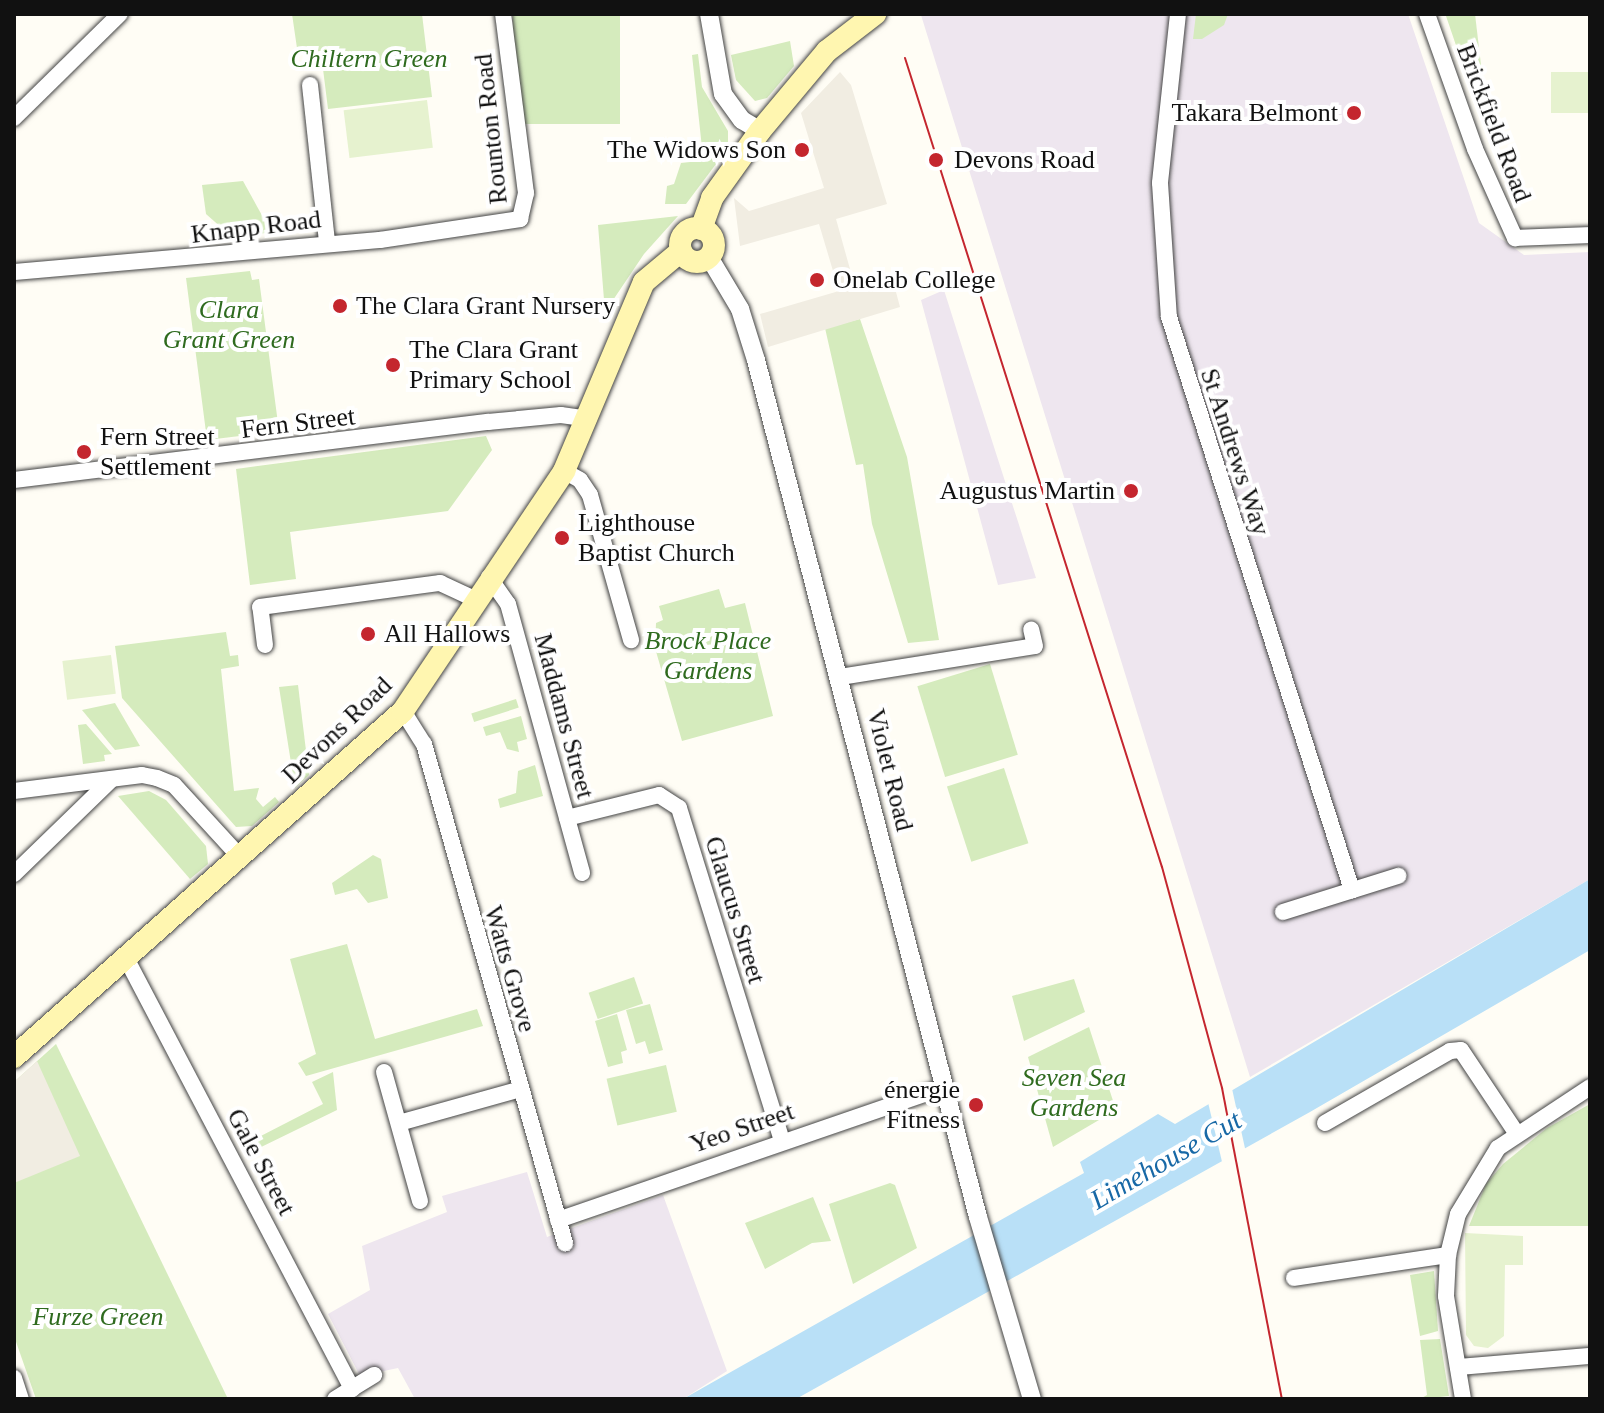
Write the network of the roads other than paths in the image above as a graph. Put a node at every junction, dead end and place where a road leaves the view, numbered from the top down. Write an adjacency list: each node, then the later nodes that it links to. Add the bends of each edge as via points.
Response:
1 (120, 14): 8 (street)
2 (503, 14): 10 (street, Rounton Road, via 527,204 520,219)
3 (709, 14): 9 (street, via 723,94 742,120)
4 (1178, 14): 34 (street, St Andrews Way, via 1160,183 1169,317)
5 (1427, 14): 12 (street, Brickfield Road, via 1515,238)
6 (868, 19): 9 (main road, Devons Road, via 827,51)
7 (310, 85): 13 (street)
8 (14, 118)
9 (760, 131): 11 (main road, Devons Road, via 712,198)
10 (502, 223): 13 (street, Knapp Road)
11 (701, 229): 14 (main road, Devons Road, via 682,237); 15 (main road, via 712,238)
12 (1590, 235)
13 (327, 242): 16 (street, Knapp Road)
14 (681, 251): 15 (main road, via 693,262); 17 (main road, Devons Road, via 644,282)
15 (709, 257): 25 (street, Violet Road, via 747,331)
16 (14, 272)
17 (589, 419): 18 (main road, Devons Road); 19 (street, Fern Street, via 522,419)
18 (564, 471): 20 (main road, Devons Road); 23 (street, via 580,480 590,495)
19 (14, 480)
20 (489, 577): 21 (main road, Devons Road); 29 (street, Maddams Street, via 508,604)
21 (475, 599): 24 (street, via 440,583 260,607); 26 (main road, Devons Road)
22 (1031, 629): 25 (street, via 1038,652)
23 (631, 640)
24 (265, 645)
25 (840, 677): 39 (street, Violet Road)
26 (403, 711): 30 (main road, Devons Road); 41 (street, Watts Grove, via 424,744)
27 (112, 779): 28 (street); 30 (street, via 142,775 174,785); 32 (street)
28 (14, 791)
29 (567, 818): 31 (street, Maddams Street); 45 (street, Glaucus Street, via 659,795 679,808)
30 (239, 856): 36 (main road, Devons Road)
31 (582, 873)
32 (14, 874)
33 (1398, 876): 34 (street)
34 (1352, 890): 35 (street)
35 (1283, 912)
36 (126, 958): 37 (main road, Devons Road); 55 (street, Gale Street)
37 (14, 1057)
38 (384, 1072): 42 (street)
39 (944, 1087): 45 (street, Yeo Street); 58 (street, Violet Road)
40 (1590, 1087): 44 (street)
41 (521, 1089): 42 (street); 47 (street, Watts Grove)
42 (399, 1123): 46 (street)
43 (1325, 1123): 44 (street, via 1450,1051 1461,1050)
44 (1515, 1131): 49 (street, via 1482,1169 1458,1214)
45 (782, 1140): 47 (street, Yeo Street)
46 (420, 1201)
47 (558, 1220): 48 (street, Watts Grove)
48 (565, 1243)
49 (1448, 1255): 50 (street); 52 (street, via 1446,1296)
50 (1294, 1278)
51 (1590, 1356): 52 (street)
52 (1458, 1367): 59 (street)
53 (374, 1375): 55 (street)
54 (14, 1378): 56 (street)
55 (352, 1389): 57 (street)
56 (21, 1399)
57 (335, 1399)
58 (1032, 1399)
59 (1463, 1399)

